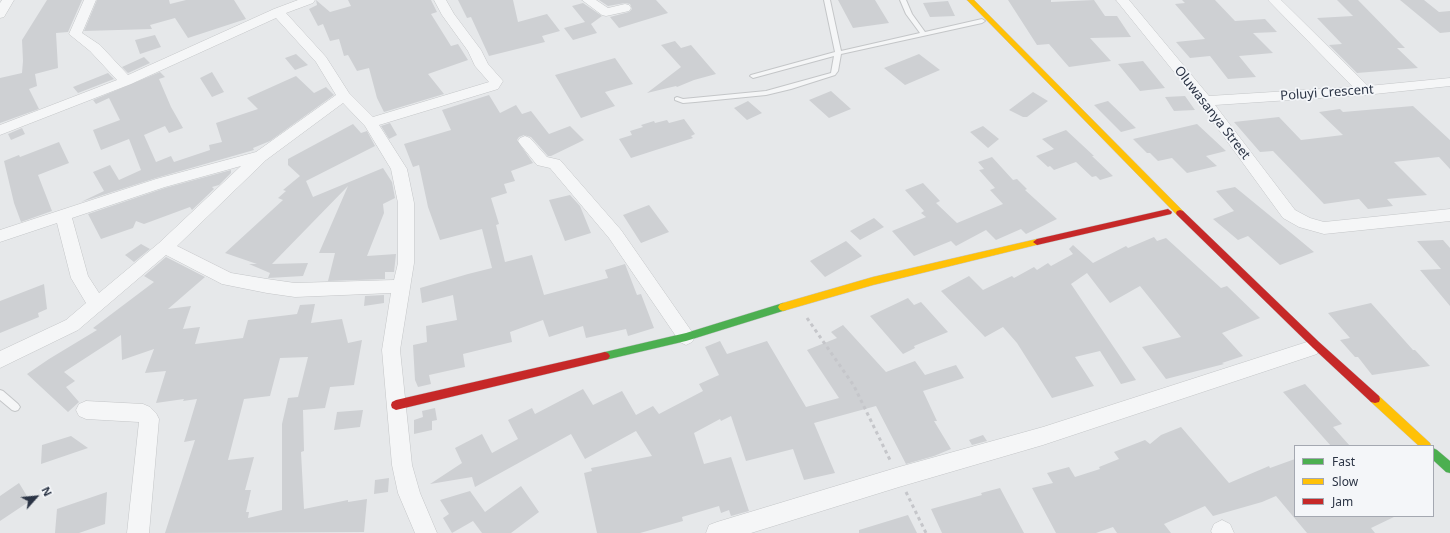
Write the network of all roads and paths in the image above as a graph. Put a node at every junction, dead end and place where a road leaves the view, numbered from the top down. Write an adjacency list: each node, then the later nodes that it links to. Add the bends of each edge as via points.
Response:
1 (8, 0): 14 (street)
2 (90, 0): 19 (street, via 75,34 95,48)
3 (309, 0): 13 (street)
4 (440, 0): 25 (street, via 496,84)
5 (588, 0): 12 (street, via 606,12)
6 (827, 0): 17 (lane)
7 (903, 0): 16 (lane, via 909,14)
8 (963, 0): 15 (street)
9 (970, 0): 45 (street, via 1177,211 1316,345)
10 (1122, 0): 24 (street, Oluwasanya Street)
11 (1274, 0): 21 (street)
12 (625, 8)
13 (278, 12): 19 (street); 22 (street, via 321,60)
14 (0, 14)
15 (982, 21): 16 (lane); 29 (street)
16 (923, 33): 17 (lane)
17 (838, 53): 18 (lane); 23 (lane, via 835,71 832,74 791,87 723,98)
18 (752, 76)
19 (126, 81): 26 (street)
20 (1450, 82): 21 (street, Poluyi Crescent)
21 (1365, 91): 24 (street, Poluyi Crescent)
22 (344, 96): 25 (street); 28 (street)
23 (677, 99)
24 (1205, 101): 30 (street, Oluwasanya Street, via 1289,214 1305,223 1324,228)
25 (370, 123): 34 (street, via 399,169 406,203 406,263)
26 (0, 130)
27 (526, 141): 37 (street, via 542,161 556,164 615,234)
28 (261, 156): 31 (street, via 161,183); 33 (street)
29 (1168, 212): 36 (street, via 897,276); 38 (street)
30 (1450, 214)
31 (63, 216): 32 (street); 35 (street, via 80,278)
32 (0, 236)
33 (165, 247): 34 (street, via 228,279 267,286 295,290); 35 (street)
34 (403, 286): 41 (street, via 391,350)
35 (96, 303): 39 (street, via 72,325)
36 (797, 303): 37 (street); 49 (path, via 854,386)
37 (686, 337): 41 (street)
38 (1310, 350): 44 (street); 49 (street, via 1042,436)
39 (0, 360)
40 (0, 394): 42 (lane)
41 (396, 405): 52 (street, via 402,465 409,493)
42 (15, 407)
43 (86, 410): 51 (street, via 143,413 149,419)
44 (1413, 445)
45 (1425, 445)
46 (1434, 454): 48 (street)
47 (1434, 465): 50 (street)
48 (1450, 468)
49 (899, 477): 53 (street); 54 (path)
50 (1450, 479)
51 (138, 533)
52 (426, 533)
53 (717, 533)
54 (926, 533)

